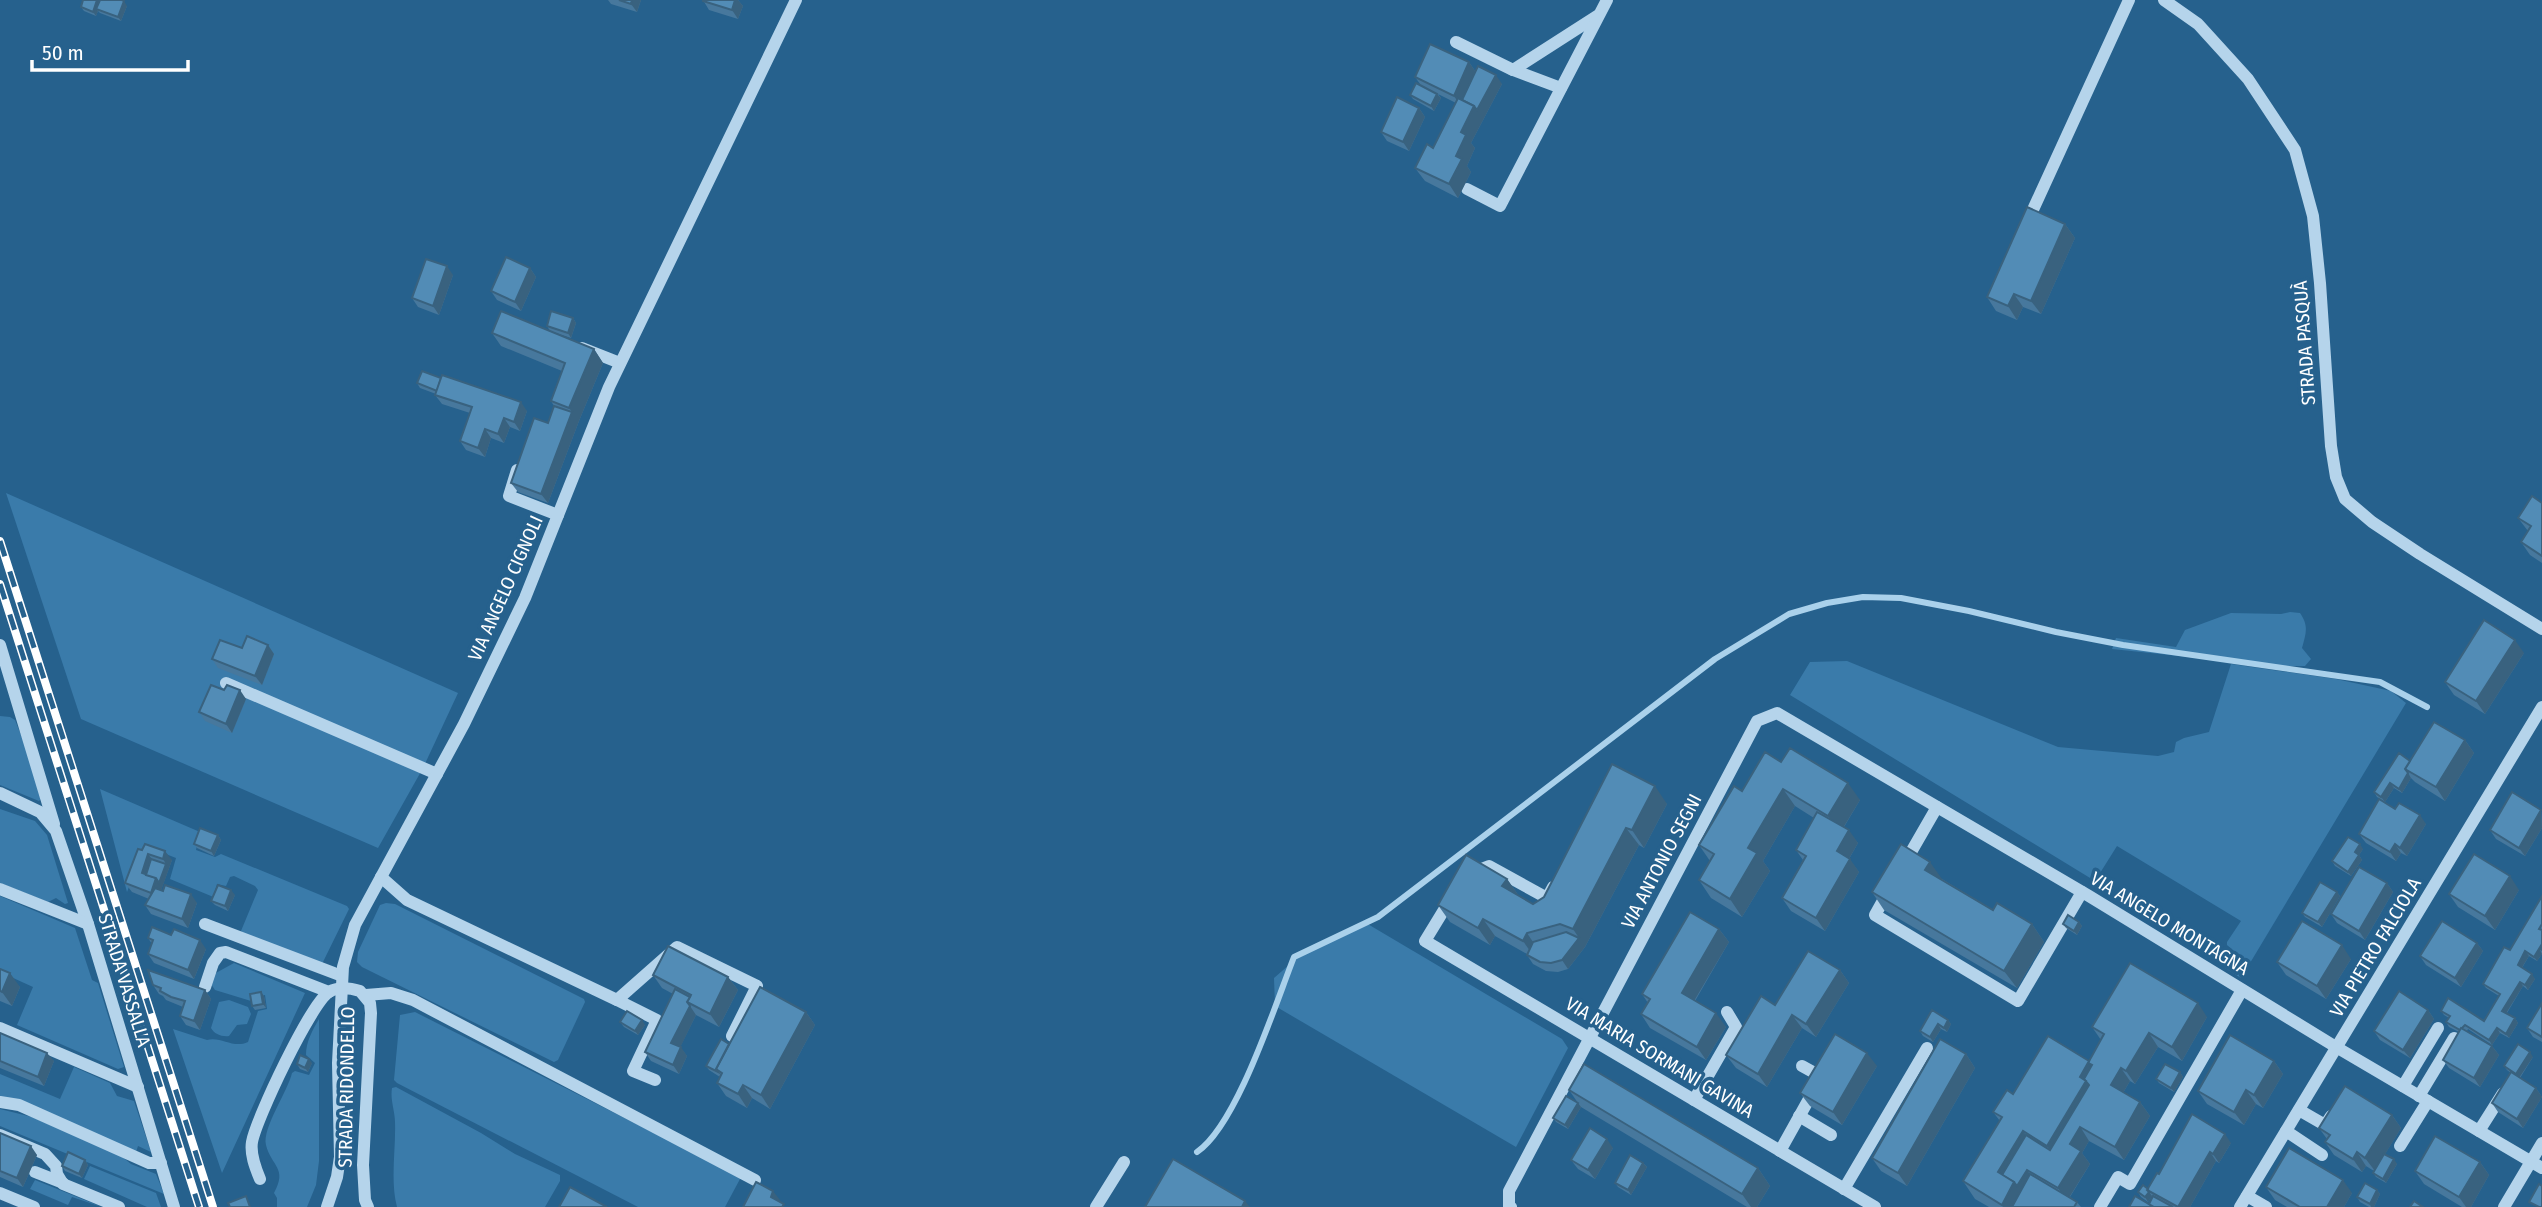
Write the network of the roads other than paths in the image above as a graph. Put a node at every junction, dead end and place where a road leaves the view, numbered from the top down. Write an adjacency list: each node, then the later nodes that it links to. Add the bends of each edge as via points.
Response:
1 (796, 0): 12 (street, VIA ANGELO CIGNOLI)
2 (1607, 0): 5 (street)
3 (2130, 0): 10 (street)
4 (2164, 0): 15 (street, STRADA PASQUÀ, via 2198,24 2248,79 2295,150 2313,216 2331,446 2345,499 2420,554)
5 (1600, 14): 7 (street); 8 (street)
6 (1455, 42): 7 (street)
7 (1513, 70): 8 (street)
8 (1561, 88): 9 (street, via 1500,206)
9 (1466, 189)
10 (2023, 231)
11 (574, 345): 12 (street)
12 (620, 363): 14 (street, VIA ANGELO CIGNOLI)
13 (520, 463): 14 (street, via 509,496)
14 (558, 515): 20 (street, VIA ANGELO CIGNOLI, via 525,598)
15 (2542, 629)
16 (0, 645): 23 (street)
17 (226, 683): 20 (street)
18 (2542, 707): 41 (street, VIA PIETRO FALCIOLA)
19 (1777, 713): 22 (street, VIA ANGELO MONTAGNA); 39 (street, VIA ANTONIO SEGNI, via 1757,721)
20 (437, 774): 25 (street, VIA ANGELO CIGNOLI)
21 (0, 793): 23 (street, STRADA VASSALLA, via 40,812)
22 (1937, 807): 27 (street, VIA ANGELO MONTAGNA); 27 (street, via 1875,915 2018,1001)
23 (56, 831): 28 (street, STRADA VASSALLA)
24 (1560, 874): 39 (street, VIA MARIA SORMANI GAVINA, via 1547,898 1489,866 1464,876 1425,941)
25 (381, 877): 30 (street, VIA ANGELO CIGNOLI, via 355,925); 34 (street, via 407,900)
26 (0, 889): 28 (street)
27 (2082, 892): 32 (street, VIA ANGELO MONTAGNA)
28 (88, 924): 47 (street, STRADA VASSALLA)
29 (205, 924): 30 (street)
30 (337, 985): 31 (street, via 226,952 213,963); 33 (street, STRADA RIDONDELLO); 66 (street, via 322,998 305,1025 256,1126 251,1145); 76 (street, VIA ANGELO CIGNOLI, via 340,1157)
31 (205, 986)
32 (2242, 990): 41 (street, VIA ANGELO MONTAGNA); 81 (street, via 2130,1184 2118,1177)
33 (366, 995): 67 (street, via 391,993 413,1000); 77 (street, STRADA RIDONDELLO, via 371,1013 363,1165)
34 (617, 1000): 38 (street, via 677,947 757,986); 44 (street, via 657,1020 634,1071)
35 (1727, 1012): 49 (street, via 1736,1027)
36 (0, 1028): 47 (street)
37 (2438, 1028): 46 (street)
38 (732, 1036)
39 (1588, 1037): 49 (street, VIA MARIA SORMANI GAVINA); 79 (street, via 1509,1191)
40 (2454, 1038): 48 (street)
41 (2336, 1047): 46 (street, VIA ANGELO MONTAGNA); 51 (street, VIA PIETRO FALCIOLA)
42 (1927, 1054): 69 (street)
43 (1802, 1066): 53 (street, via 1825,1072)
44 (655, 1080)
45 (2507, 1085): 55 (street)
46 (2403, 1086): 48 (street, VIA ANGELO MONTAGNA)
47 (138, 1087): 63 (street, STRADA VASSALLA)
48 (2423, 1098): 55 (street, VIA ANGELO MONTAGNA); 59 (street)
49 (1694, 1100): 60 (street, VIA MARIA SORMANI GAVINA)
50 (0, 1102): 63 (street, via 19,1105 149,1163)
51 (2299, 1110): 52 (street, via 2325,1125); 54 (street, VIA PIETRO FALCIOLA)
52 (2332, 1114)
53 (1799, 1116): 57 (street); 60 (street)
54 (2286, 1131): 61 (street); 71 (street, VIA PIETRO FALCIOLA)
55 (2479, 1131): 64 (street, VIA ANGELO MONTAGNA)
56 (0, 1135): 68 (street, via 45,1154)
57 (1831, 1135)
58 (2542, 1143): 64 (street)
59 (2400, 1146)
60 (1780, 1151): 69 (street, VIA MARIA SORMANI GAVINA)
61 (2322, 1155)
62 (1124, 1162): 78 (street)
63 (161, 1163): 75 (street, STRADA VASSALLA)
64 (2536, 1165): 83 (street)
65 (35, 1172): 68 (street)
66 (260, 1179)
67 (755, 1180)
68 (63, 1184): 74 (street)
69 (1844, 1189): 72 (street, VIA MARIA SORMANI GAVINA)
70 (0, 1193): 73 (street)
71 (2244, 1201): 82 (street)
72 (1855, 1202): 80 (street, VIA MARIA SORMANI GAVINA)
73 (34, 1207)
74 (119, 1207)
75 (174, 1207)
76 (327, 1207)
77 (368, 1207)
78 (1097, 1207)
79 (1511, 1207)
80 (1875, 1207)
81 (2100, 1207)
82 (2266, 1207)
83 (2504, 1207)

